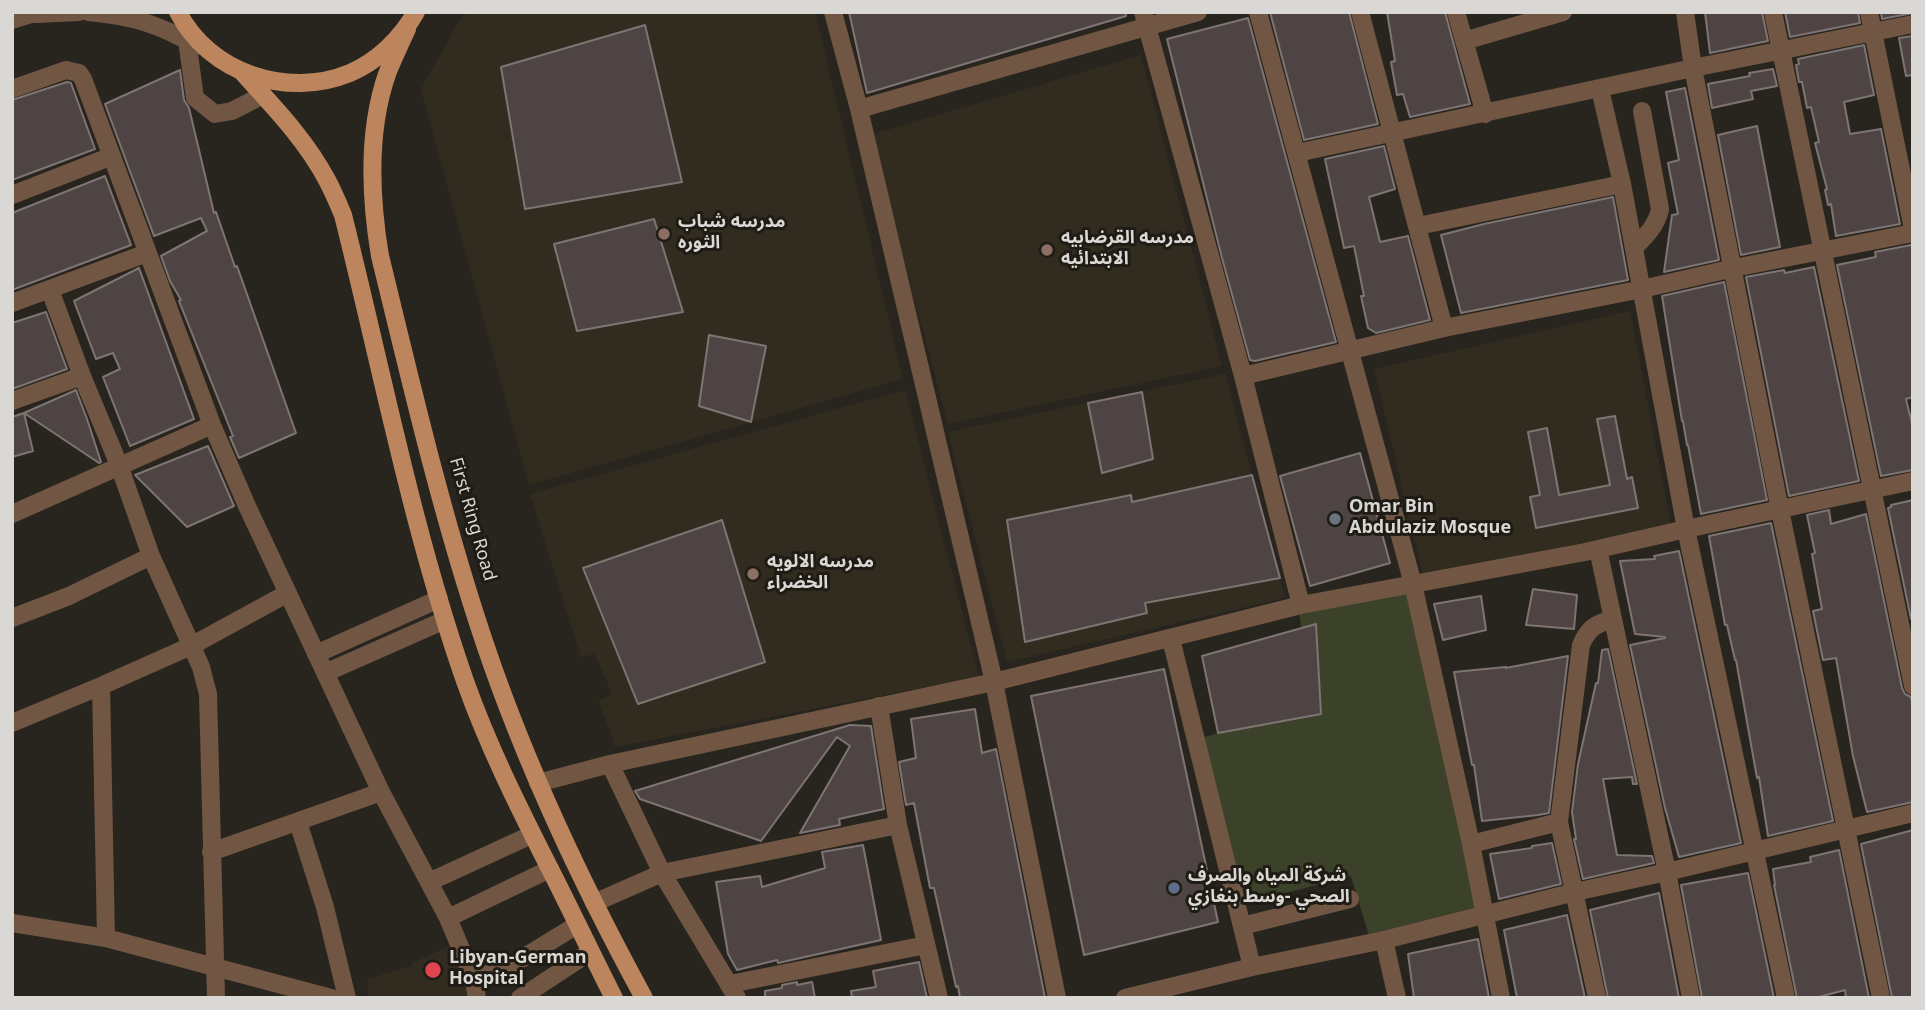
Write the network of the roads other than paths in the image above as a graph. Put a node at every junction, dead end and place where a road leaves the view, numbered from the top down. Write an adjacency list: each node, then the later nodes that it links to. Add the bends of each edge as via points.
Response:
1 (79, 12): 14 (street)
2 (88, 12): 19 (street, via 123,15)
3 (178, 12): 22 (main road)
4 (416, 12): 17 (main road)
5 (833, 12): 28 (street)
6 (1198, 12): 15 (street)
7 (1258, 12): 32 (street)
8 (1360, 12): 31 (street)
9 (1457, 12): 20 (street)
10 (1563, 12): 20 (street)
11 (1685, 12): 23 (street)
12 (1773, 12): 21 (street)
13 (1870, 12): 18 (street)
14 (25, 15)
15 (1145, 19): 28 (street); 48 (street)
16 (1913, 24): 18 (street)
17 (407, 29): 24 (main road, via 381,55 350,73 314,83 278,82); 76 (main road, First Ring Road, via 378,107 373,216 442,505 477,621)
18 (1873, 32): 21 (street); 37 (street)
19 (187, 40): 22 (street); 27 (street, via 195,98 215,114)
20 (1464, 41): 30 (street)
21 (1781, 52): 23 (street); 39 (street)
22 (213, 55): 24 (main road)
23 (1693, 68): 26 (street); 41 (street)
24 (243, 73): 27 (main road)
25 (12, 89): 33 (street, via 66,70 79,73)
26 (1600, 89): 30 (street); 34 (street)
27 (263, 95): 61 (main road, via 308,150 343,215)
28 (859, 109): 70 (street)
29 (1642, 111): 38 (street, via 1660,209 1653,227)
30 (1485, 114): 31 (street)
31 (1393, 134): 32 (street); 36 (street)
32 (1297, 153): 46 (street)
33 (113, 156): 35 (street); 40 (street)
34 (1622, 184): 36 (street); 38 (street)
35 (12, 195)
36 (1418, 226): 45 (street)
37 (1913, 231): 39 (street)
38 (1634, 247): 42 (street)
39 (1824, 250): 41 (street); 53 (street)
40 (147, 253): 43 (street); 50 (street)
41 (1734, 268): 42 (street); 54 (street)
42 (1642, 289): 45 (street); 56 (street)
43 (50, 290): 44 (street); 47 (street)
44 (12, 303)
45 (1444, 328): 46 (street)
46 (1349, 350): 48 (street); 59 (street)
47 (82, 376): 49 (street); 51 (street)
48 (1243, 376): 62 (street)
49 (12, 401)
50 (212, 425): 51 (street); 60 (street)
51 (120, 465): 55 (street); 58 (street)
52 (1913, 481): 53 (street)
53 (1872, 490): 54 (street); 71 (street)
54 (1780, 510): 56 (street); 82 (street)
55 (12, 513)
56 (1686, 528): 57 (street); 85 (street)
57 (1598, 549): 59 (street); 65 (street)
58 (151, 556): 63 (street); 67 (street)
59 (1413, 584): 62 (street); 84 (street)
60 (288, 593): 67 (street); 68 (street)
61 (439, 599): 64 (main road); 68 (street)
62 (1301, 605): 66 (street)
63 (12, 618)
64 (445, 620): 69 (street); 83 (main road, via 466,683)
65 (1613, 620): 80 (street, via 1595,624 1581,645); 88 (street)
66 (1171, 639): 70 (street); 98 (street)
67 (191, 646): 72 (street); 86 (street, via 208,694)
68 (316, 654): 69 (street)
69 (325, 673): 77 (street)
70 (994, 682): 73 (street); 114 (street)
71 (1913, 686)
72 (101, 687): 74 (street); 99 (street)
73 (878, 706): 75 (street); 81 (street)
74 (12, 723)
75 (610, 764): 76 (street); 89 (street)
76 (538, 783): 93 (main road, First Ring Road)
77 (380, 792): 79 (street); 90 (street)
78 (1913, 813): 82 (street)
79 (298, 822): 86 (street); 109 (street)
80 (1559, 822): 84 (street); 91 (street)
81 (898, 825): 89 (street); 101 (street)
82 (1846, 830): 85 (street); 121 (street)
83 (531, 835): 87 (main road); 90 (street)
84 (1471, 844): 94 (street)
85 (1755, 851): 88 (street); 120 (street)
86 (211, 852): 104 (street)
87 (550, 869): 95 (street); 97 (main road)
88 (1667, 872): 91 (street); 119 (street)
89 (662, 873): 93 (street); 106 (street)
90 (429, 882): 95 (street)
91 (1575, 892): 94 (street); 118 (street)
92 (1350, 899): 98 (street)
93 (594, 903): 112 (main road, First Ring Road)
94 (1484, 915): 100 (street); 117 (street)
95 (449, 918): 105 (street)
96 (12, 923): 99 (street)
97 (577, 925): 102 (main road); 105 (street)
98 (1242, 926): 103 (street)
99 (106, 939): 104 (street)
100 (1384, 940): 103 (street); 116 (street)
101 (926, 945): 106 (street); 113 (street)
102 (590, 952): 110 (street); 111 (main road)
103 (1252, 967): 115 (street)
104 (216, 968): 107 (street); 108 (street)
105 (476, 989)
106 (734, 991)
107 (216, 998)
108 (331, 998)
109 (348, 998)
110 (520, 998)
111 (614, 998)
112 (644, 998)
113 (939, 998)
114 (1057, 998)
115 (1125, 998)
116 (1396, 998)
117 (1501, 998)
118 (1597, 998)
119 (1691, 998)
120 (1786, 998)
121 (1881, 998)

